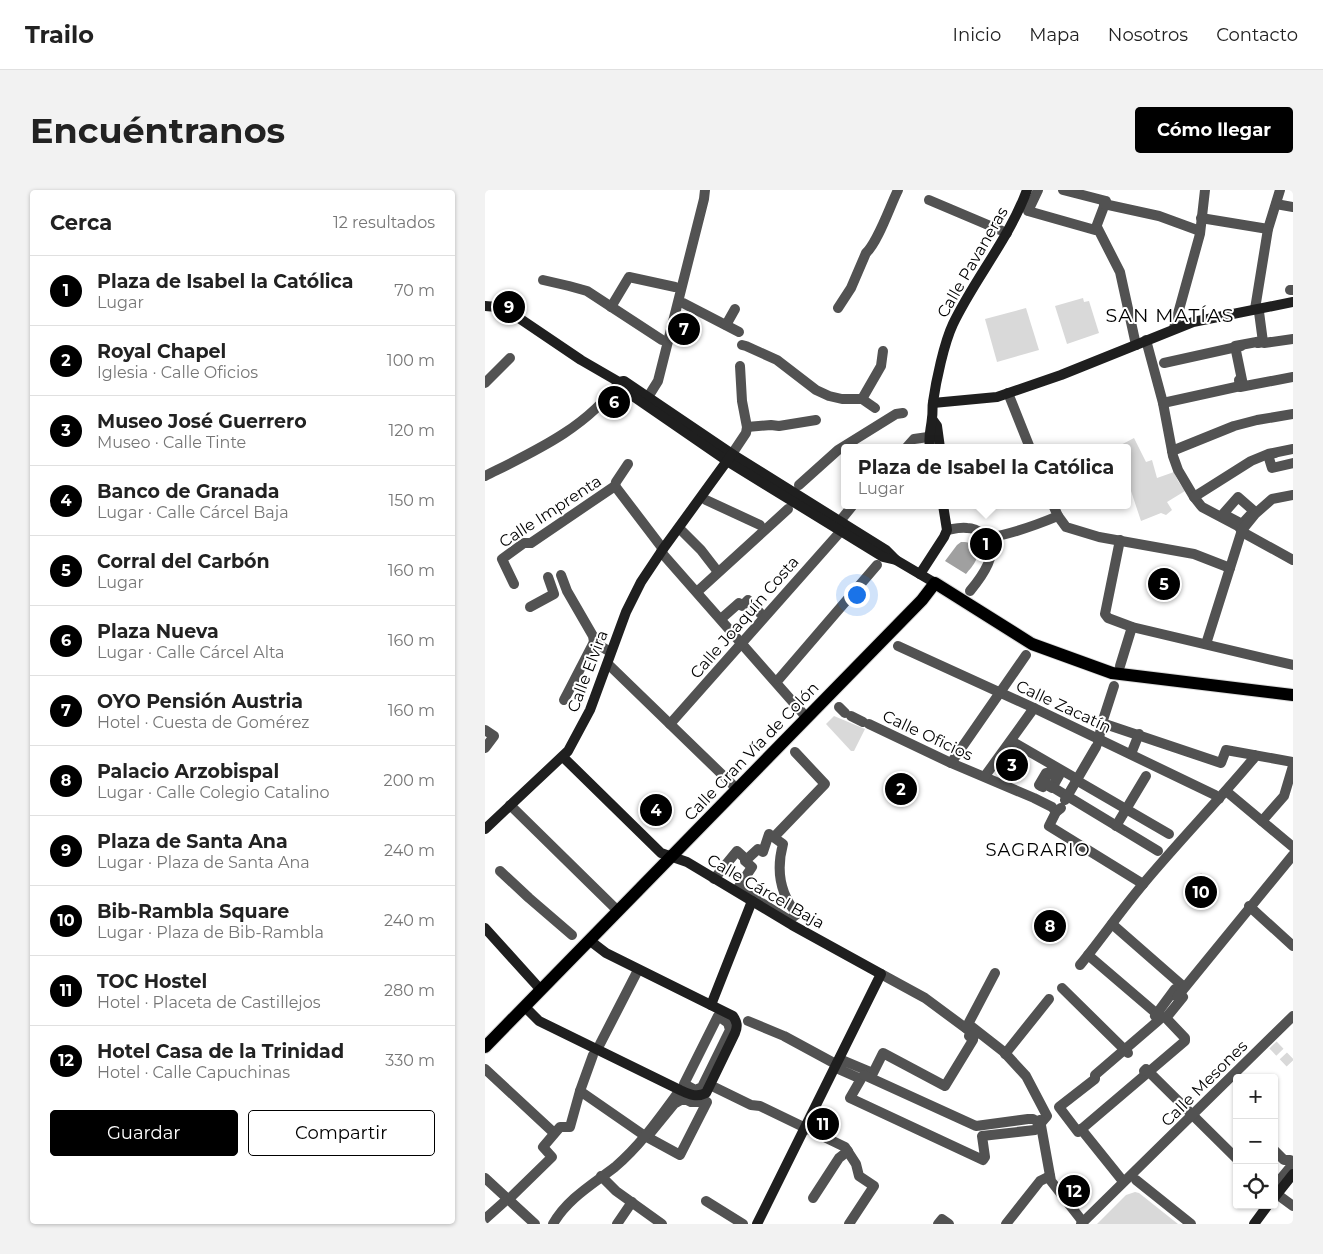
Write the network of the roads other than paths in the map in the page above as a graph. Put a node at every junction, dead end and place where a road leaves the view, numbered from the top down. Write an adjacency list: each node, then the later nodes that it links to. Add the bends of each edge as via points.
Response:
1 (705, 190): 45 (street, via 657,382)
2 (897, 190): 23 (street, via 870,250)
3 (1027, 190): 16 (main road, Calle Pavaneras)
4 (1038, 190): 13 (street, via 1028,211 1095,230)
5 (1063, 190): 9 (street, via 1105,201)
6 (1205, 190): 12 (street)
7 (1280, 190): 10 (street)
8 (929, 200): 16 (street)
9 (1104, 204): 13 (street); 15 (street, via 1159,216)
10 (1276, 204): 11 (street); 14 (street)
11 (1293, 207)
12 (1201, 218): 14 (street); 15 (street)
13 (1097, 227): 34 (street, via 1120,272)
14 (1268, 229): 25 (street)
15 (1200, 231): 27 (street)
16 (1007, 233): 47 (main road, Calle Pavaneras, via 953,325 946,342)
17 (543, 280): 22 (street, via 587,291)
18 (675, 287): 22 (street, via 629,277)
19 (1293, 302): 25 (main road)
20 (683, 303): 26 (street)
21 (485, 306): 41 (main road, via 507,310)
22 (611, 307): 30 (street)
23 (838, 308)
24 (735, 309): 26 (street)
25 (1257, 311): 27 (main road); 32 (street)
26 (726, 325): 28 (street)
27 (1175, 328): 31 (main road)
28 (739, 332)
29 (1293, 339): 32 (street)
30 (663, 340)
31 (1146, 340): 34 (main road); 38 (street)
32 (1263, 342): 35 (street)
33 (742, 345): 46 (street, via 777,360 816,390 842,399)
34 (1136, 345): 44 (main road)
35 (1235, 348): 38 (street); 43 (street, via 1242,380 1239,380)
36 (883, 351): 46 (street, via 881,366)
37 (510, 358): 42 (street)
38 (1159, 365): 48 (street)
39 (740, 366): 54 (street)
40 (1293, 376): 43 (street)
41 (619, 382): 45 (main road, via 625,381); 63 (main road, via 621,388); 66 (street, via 609,396 575,426)
42 (485, 383)
43 (1240, 386): 48 (street)
44 (1008, 394): 47 (main road); 59 (street)
45 (649, 397): 63 (main road)
46 (862, 399): 49 (street)
47 (933, 403): 52 (main road, Calle Pavaneras)
48 (1163, 403): 62 (street)
49 (875, 408)
50 (903, 413): 56 (street, via 896,414)
51 (1293, 414): 62 (street, via 1234,426)
52 (933, 419): 55 (main road, via 929,427); 58 (main road)
53 (816, 420): 54 (street)
54 (747, 427): 63 (street)
55 (929, 442): 57 (street, via 914,439)
56 (848, 444)
57 (910, 444)
58 (939, 444)
59 (1029, 444)
60 (841, 448): 67 (street)
61 (1293, 449): 64 (street, via 1268,455 1272,468); 70 (street, via 1251,461)
62 (1172, 451): 70 (street, via 1178,470)
63 (730, 458): 76 (main road); 83 (main road, Calle Elvira)
64 (1293, 463)
65 (628, 464): 68 (street, Calle Imprenta)
66 (485, 476)
67 (799, 485)
68 (615, 486): 83 (street); 91 (street, Calle Imprenta, via 502,560)
69 (1293, 495): 78 (street, via 1271,499)
70 (1194, 497): 78 (street, via 1202,507)
71 (706, 500): 77 (street)
72 (788, 509): 77 (street)
73 (851, 509): 76 (street, Calle Joaquín Costa)
74 (944, 509): 79 (main road)
75 (1055, 510): 81 (street, via 1030,528); 82 (street, via 1065,527)
76 (841, 526): 88 (main road, via 886,550); 100 (street, Calle Joaquín Costa)
77 (763, 527): 87 (street)
78 (1242, 527): 84 (street, via 1244,533); 86 (street)
79 (947, 530): 81 (street, via 968,527); 88 (main road)
80 (682, 531): 87 (street)
81 (987, 538): 94 (street, via 991,555 989,564)
82 (1119, 540): 86 (street, via 1194,554); 98 (street, via 1105,614 1107,618)
83 (662, 550): 100 (street); 126 (main road, Calle Elvira, via 626,612 590,710)
84 (1293, 560)
85 (877, 564): 108 (street)
86 (1230, 568): 101 (street)
87 (718, 572): 93 (street)
88 (920, 574): 90 (main road)
89 (548, 577): 92 (street)
90 (935, 583): 111 (main road, via 1038,647 1112,673); 115 (main road, Calle Gran Vía de Colón)
91 (514, 584)
92 (552, 587): 95 (street, via 554,594); 99 (street, via 562,579)
93 (698, 591)
94 (970, 591)
95 (530, 607)
96 (760, 613): 97 (street, Calle Joaquín Costa, via 748,600 742,606 739,603)
97 (722, 618)
98 (1131, 627): 101 (street); 106 (street)
99 (594, 642): 103 (street); 112 (street)
100 (740, 644): 115 (street); 117 (street, Calle Joaquín Costa)
101 (1205, 644): 107 (street)
102 (898, 646): 110 (street, Calle Zacatín)
103 (607, 650)
104 (1026, 655): 110 (street)
105 (609, 665): 117 (street)
106 (1120, 666)
107 (1293, 666)
108 (779, 679)
109 (1114, 686): 116 (street)
110 (1000, 693): 113 (street, Calle Zacatín); 127 (street)
111 (1293, 695)
112 (564, 700)
113 (1034, 708): 120 (street); 121 (street, Calle Zacatín)
114 (845, 712): 127 (street, Calle Oficios)
115 (807, 718): 134 (main road, Calle Gran Vía de Colón)
116 (1102, 723): 119 (street); 121 (street)
117 (670, 724): 134 (street)
118 (485, 730): 122 (street, via 494,736)
119 (1139, 734): 124 (street); 125 (street, via 1221,763 1226,750)
120 (1011, 741): 130 (street); 132 (street)
121 (1098, 743): 124 (street, Calle Zacatín); 133 (street)
122 (485, 748)
123 (795, 752): 142 (street, via 825,784)
124 (1131, 754): 131 (street, Calle Zacatín)
125 (1255, 755): 128 (street); 135 (street)
126 (563, 757): 136 (main road, Calle Elvira); 147 (main road, Calle Cárcel Baja, via 661,853)
127 (951, 762): 132 (street, Calle Oficios)
128 (1293, 762)
129 (1293, 766): 139 (street, via 1284,796)
130 (1057, 769): 133 (street); 137 (street, via 1061,772 1047,786)
131 (1149, 769): 135 (street, Calle Zacatín); 138 (street)
132 (985, 776): 137 (street, Calle Oficios, via 1052,807)
133 (1076, 780): 137 (street); 138 (street)
134 (737, 789): 147 (main road, Calle Gran Vía de Colón)
135 (1222, 794): 139 (street, Calle Zacatín); 143 (street)
136 (509, 805): 140 (main road, Calle Elvira); 154 (street)
137 (1062, 805): 141 (street); 151 (street, via 1049,826)
138 (1126, 809): 141 (street); 143 (street)
139 (1263, 820): 144 (street, Calle Zacatín)
140 (486, 822)
141 (1116, 826): 145 (street)
142 (774, 837): 148 (street, via 769,834 763,852 758,849); 148 (street, via 783,844 779,863 782,887 797,914 789,920 739,888 752,867)
143 (1175, 839): 145 (street)
144 (1293, 847)
145 (1163, 854): 151 (street)
146 (1293, 855): 153 (street)
147 (671, 856): 150 (main road, Calle Cárcel Baja); 154 (main road, Calle Gran Vía de Colón)
148 (747, 860): 150 (street, via 737,851)
149 (500, 871): 157 (street)
150 (714, 879): 152 (main road, Calle Cárcel Baja)
151 (1142, 883): 155 (street)
152 (752, 901): 164 (main road, Calle Cárcel Baja); 169 (main road)
153 (1251, 908): 159 (street); 167 (street)
154 (618, 911): 158 (main road, Calle Gran Vía de Colón)
155 (1109, 927): 160 (street); 167 (street)
156 (485, 928): 166 (main road)
157 (572, 935)
158 (589, 940): 166 (main road, Calle Gran Vía de Colón); 169 (main road, via 606,953)
159 (1293, 946)
160 (1088, 955): 161 (street); 171 (street)
161 (1080, 964)
162 (637, 972): 175 (street)
163 (995, 973): 174 (street)
164 (881, 974): 174 (street, Calle Cárcel Baja, via 925,998); 180 (main road)
165 (1062, 988): 177 (street)
166 (541, 990): 170 (main road, Calle Gran Vía de Colón)
167 (1182, 990): 171 (street, via 1175,989); 182 (street, via 1183,997 1166,1018 1185,1041)
168 (1049, 999): 178 (street)
169 (711, 1005): 184 (main road, via 733,1016 737,1024)
170 (525, 1007): 176 (main road, Calle Gran Vía de Colón); 183 (main road, via 539,1021)
171 (1159, 1015): 177 (street, via 1155,1016 1159,1020)
172 (1293, 1016): 187 (street, Calle Mesones, via 1271,1043)
173 (748, 1021): 180 (street)
174 (968, 1029): 178 (street, via 972,1027); 180 (street, via 973,1040 945,1086 883,1053 873,1073 842,1060); 188 (street, via 1002,1057 1022,1079)
175 (600, 1044)
176 (485, 1047)
177 (1126, 1051): 186 (street, via 1059,1107)
178 (1005, 1054): 188 (street, via 1026,1076 1047,1116)
179 (593, 1055): 185 (street)
180 (836, 1063): 188 (street, via 976,1126 1028,1119); 188 (street, via 836,1068 861,1079 850,1098 983,1160 982,1136 1035,1130); 189 (main road)
181 (485, 1069): 191 (street)
182 (1149, 1071): 186 (street, via 1146,1069 1079,1128); 187 (street); 190 (street)
183 (682, 1087): 183 (street, via 717,1016 726,1021 730,1030 702,1087 695,1090); 184 (main road, via 693,1096 700,1096); 192 (street)
184 (708, 1089): 189 (street, via 760,1106)
185 (580, 1092): 191 (street, via 569,1127 560,1127); 192 (street)
186 (1062, 1109): 188 (street); 190 (street, via 1078,1132)
187 (1193, 1115): 195 (street); 200 (street, Calle Mesones)
188 (1040, 1123): 199 (street)
189 (805, 1128): 193 (street); 218 (main road)
190 (1081, 1129): 202 (street)
191 (554, 1133): 211 (street, via 543,1147 552,1157)
192 (647, 1137): 192 (street, via 680,1155 707,1102 681,1100 674,1104); 198 (street)
193 (849, 1151): 206 (street, via 839,1158); 219 (street, via 859,1176 874,1186)
194 (1278, 1154): 196 (street)
195 (1233, 1155)
196 (1293, 1163): 203 (street)
197 (1293, 1174): 204 (main road)
198 (601, 1176): 208 (street); 214 (street, via 576,1197)
199 (1050, 1176): 212 (street); 222 (street, via 1040,1182)
200 (1136, 1176): 212 (street, Calle Mesones); 223 (street)
201 (485, 1178): 213 (street)
202 (1122, 1180)
203 (1278, 1188)
204 (1278, 1190)
205 (1278, 1195): 209 (street)
206 (813, 1198)
207 (707, 1201): 217 (street)
208 (632, 1202): 215 (street); 216 (street)
209 (1293, 1206)
210 (1266, 1209): 224 (main road)
211 (485, 1219)
212 (1082, 1223)
213 (535, 1224)
214 (553, 1224)
215 (617, 1224)
216 (662, 1224)
217 (743, 1224)
218 (757, 1224)
219 (849, 1224)
220 (938, 1224): 221 (street, via 942,1218)
221 (949, 1224)
222 (1006, 1224)
223 (1191, 1224)
224 (1254, 1224)

